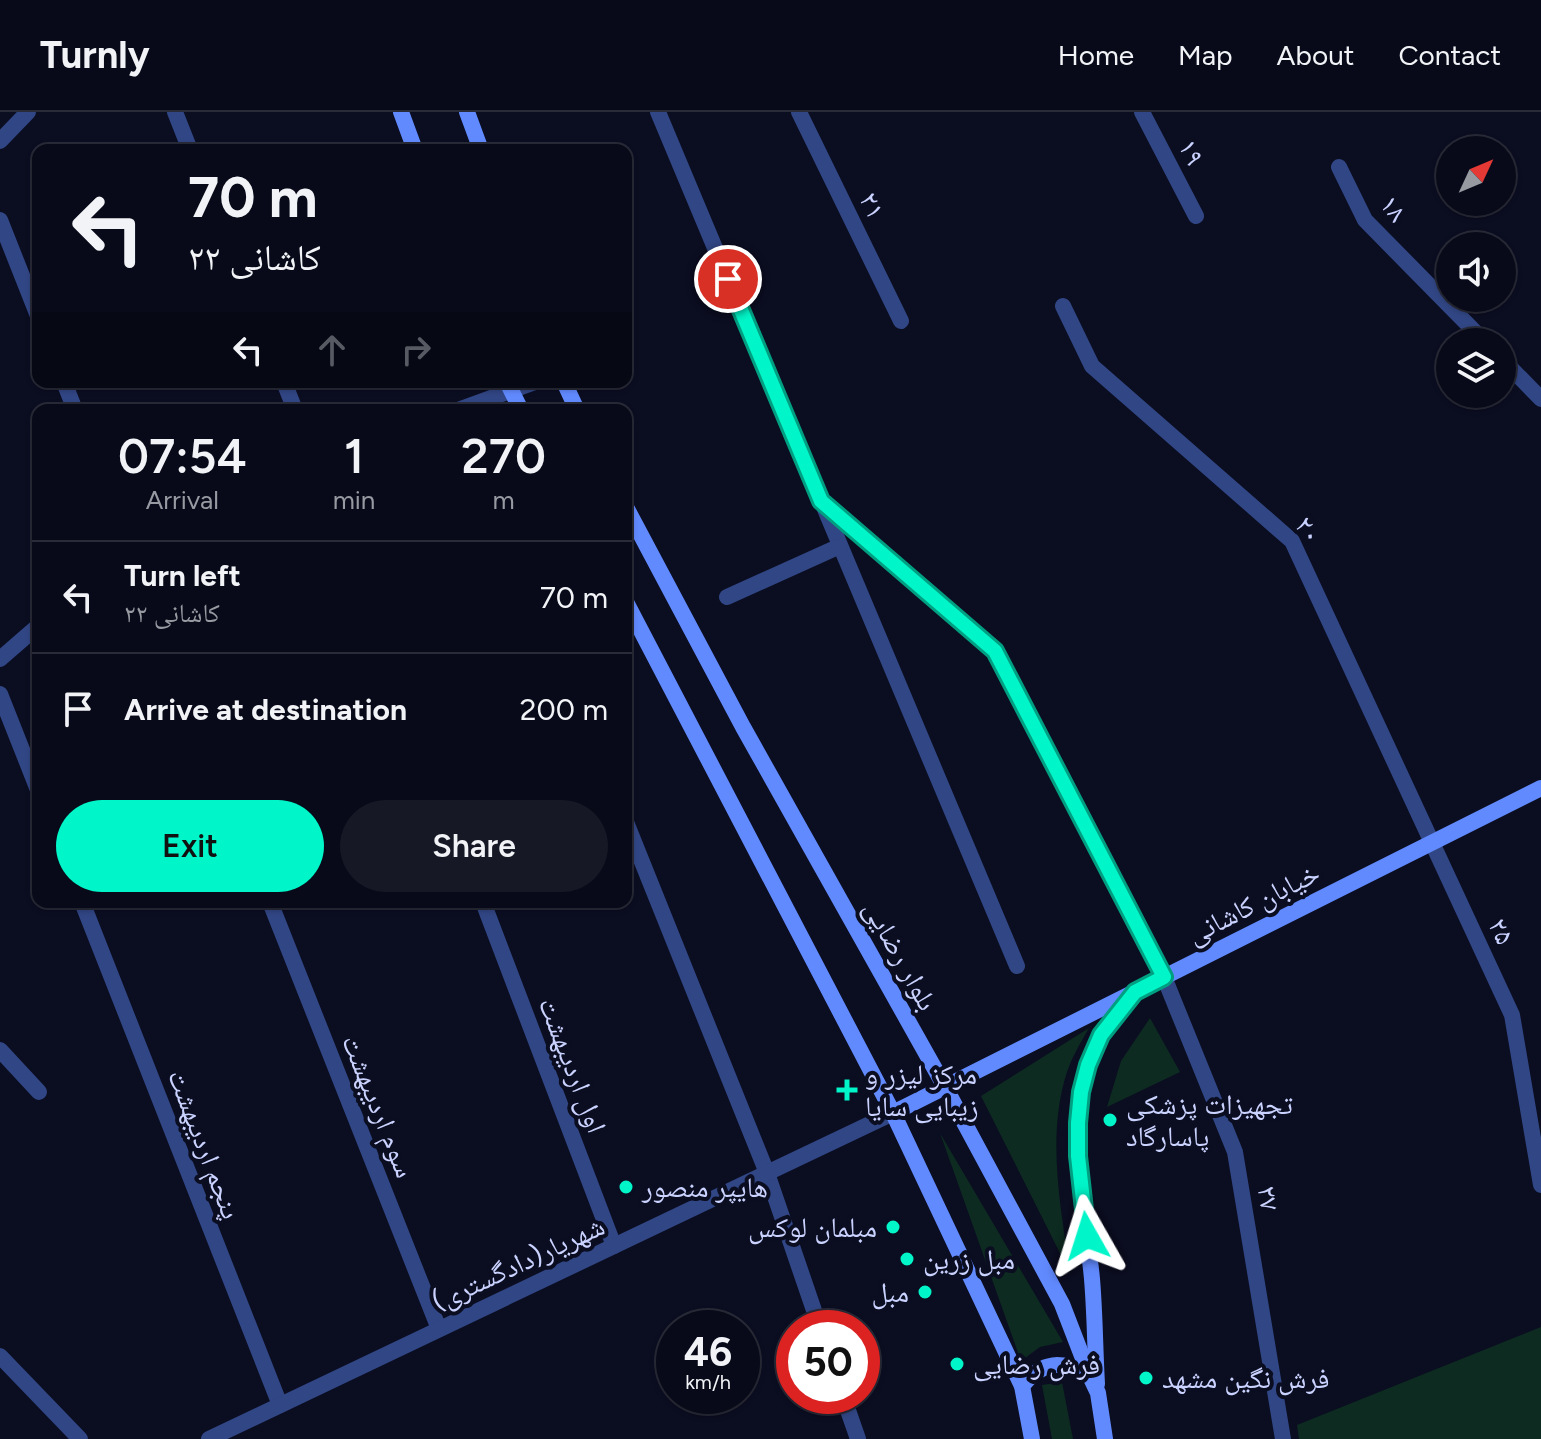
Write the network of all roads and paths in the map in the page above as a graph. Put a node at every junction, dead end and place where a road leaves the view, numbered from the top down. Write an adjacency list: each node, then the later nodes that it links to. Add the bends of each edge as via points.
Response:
1 (28, 112): 8 (street)
2 (175, 112): 9 (street)
3 (401, 112): 10 (main road)
4 (467, 112): 11 (main road)
5 (658, 112): 23 (street)
6 (799, 112): 17 (street, ۲۱)
7 (1142, 112): 13 (street, ۱۹)
8 (0, 141)
9 (188, 144)
10 (413, 144)
11 (479, 144)
12 (1339, 167): 18 (street, ۱۸, via 1365,220)
13 (1196, 216)
14 (0, 220): 15 (street)
15 (32, 301)
16 (1063, 306): 34 (street, ۲۰, via 1092,366 1292,541)
17 (901, 321)
18 (1471, 328)
19 (1516, 373): 21 (street)
20 (504, 388): 22 (street)
21 (1541, 399)
22 (472, 404)
23 (821, 501): 25 (street); 39 (street, ۲۷, via 995,651)
24 (632, 518): 42 (main road, بلوار رضایی)
25 (840, 546): 26 (street); 38 (street)
26 (727, 597)
27 (632, 613): 44 (main road)
28 (32, 631): 29 (street)
29 (0, 659)
30 (0, 694): 31 (street)
31 (32, 775)
32 (1541, 788): 34 (main road, خیابان کاشانی)
33 (632, 837): 45 (street)
34 (1432, 842): 39 (main road, خیابان کاشانی); 46 (street, ۲۵, via 1512,1015)
35 (84, 908): 54 (street, پنجم اردیبهشت)
36 (272, 908): 49 (street, سوم اردیبهشت)
37 (485, 908): 47 (street, اول اردیبهشت)
38 (1017, 966)
39 (1164, 977): 40 (main road, خیابان کاشانی); 61 (street, ۲۷, via 1235,1152)
40 (1135, 992): 42 (main road, خیابان کاشانی); 53 (main road, via 1101,1035 1088,1065 1078,1123)
41 (0, 1050): 43 (street)
42 (945, 1087): 44 (main road, خیابان کاشانی); 51 (main road, بلوار رضایی, via 1062,1304)
43 (39, 1092)
44 (893, 1113): 45 (street, شهریار(دادگستری)); 52 (main road)
45 (767, 1173): 47 (street, شهریار(دادگستری)); 48 (street)
46 (1541, 1185)
47 (614, 1246): 49 (street, شهریار(دادگستری))
48 (814, 1310)
49 (439, 1329): 54 (street, شهریار(دادگستری))
50 (0, 1356): 56 (street)
51 (1089, 1374): 52 (main road, via 1051,1365); 53 (main road, بلوار رضایی)
52 (1022, 1386): 59 (main road)
53 (1098, 1393): 60 (main road, بلوار رضایی)
54 (280, 1405): 57 (street, شهریار(دادگستری))
55 (849, 1414): 58 (street)
56 (80, 1439)
57 (209, 1439)
58 (858, 1439)
59 (1032, 1439)
60 (1105, 1439)
61 (1283, 1439)

